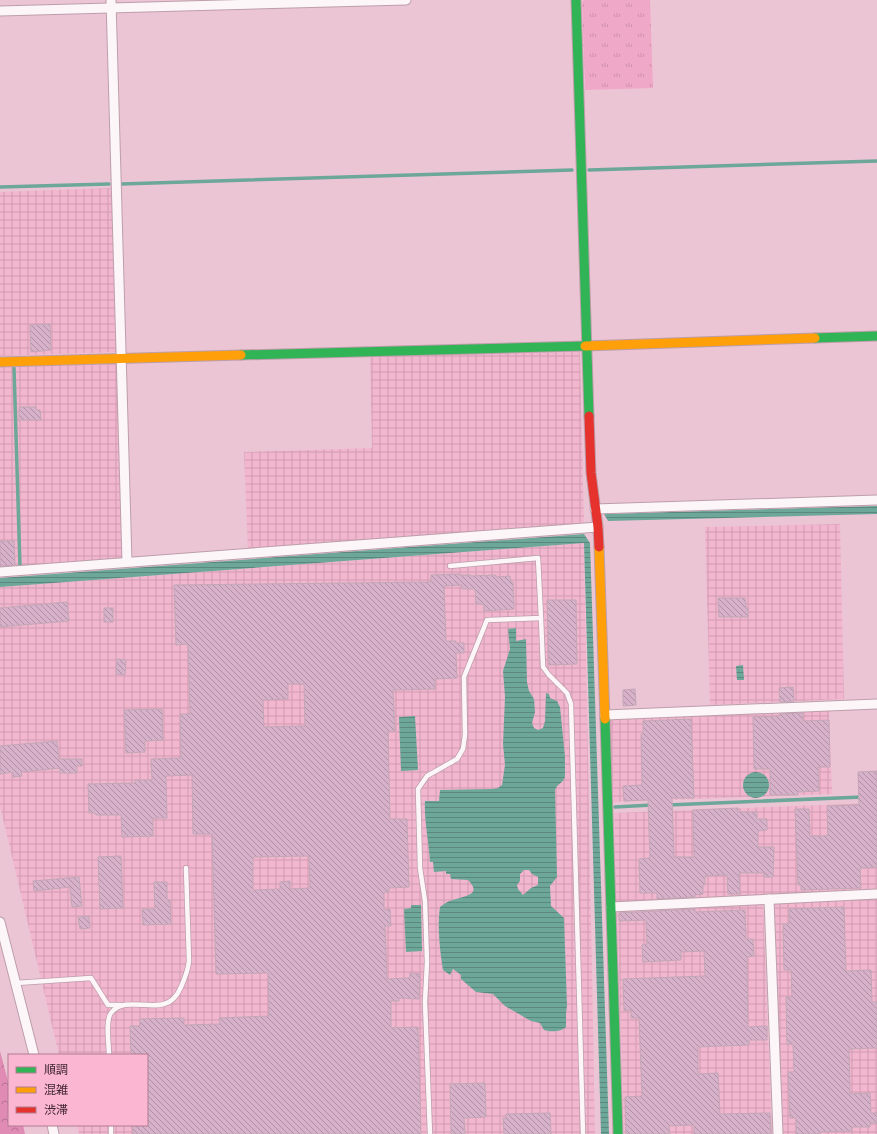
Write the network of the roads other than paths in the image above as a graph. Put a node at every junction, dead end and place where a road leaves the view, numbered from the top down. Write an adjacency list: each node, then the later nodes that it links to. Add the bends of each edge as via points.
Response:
1 (406, 0): 3 (street)
2 (576, 0): 6 (street)
3 (111, 4): 4 (street); 7 (street)
4 (0, 10)
5 (877, 336): 6 (street)
6 (587, 346): 7 (street); 10 (street, via 591,472)
7 (121, 358): 8 (street); 12 (street)
8 (0, 362)
9 (877, 500): 10 (street)
10 (596, 509): 11 (street)
11 (598, 527): 12 (street); 17 (street)
12 (127, 562): 14 (street)
13 (450, 566): 15 (lane, via 538,558)
14 (0, 572)
15 (541, 618): 27 (lane, via 486,620 464,677 463,749 457,759 427,776 418,789 420,868 426,908 425,1002); 28 (lane, via 543,667 568,693 571,704)
16 (877, 704): 17 (street)
17 (605, 714): 21 (street)
18 (186, 868): 24 (lane, via 188,973 178,992 164,1004)
19 (877, 894): 20 (street)
20 (769, 899): 21 (street); 30 (street)
21 (611, 907): 29 (street)
22 (0, 922): 23 (street)
23 (16, 983): 24 (lane, via 92,978 108,1005); 25 (street)
24 (124, 1004): 26 (lane, via 111,1013 108,1020)
25 (34, 1054)
26 (109, 1054)
27 (430, 1134)
28 (583, 1134)
29 (618, 1134)
30 (778, 1134)

